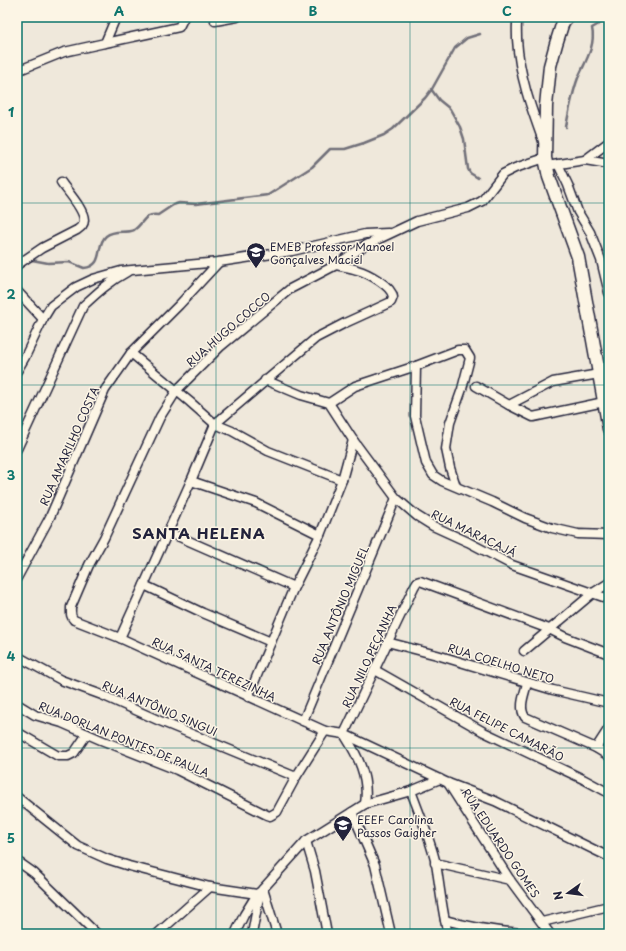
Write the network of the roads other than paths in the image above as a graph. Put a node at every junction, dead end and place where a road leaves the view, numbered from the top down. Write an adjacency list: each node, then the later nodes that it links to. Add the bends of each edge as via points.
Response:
1 (116, 17): 7 (street)
2 (184, 17): 7 (street, via 179,27)
3 (237, 17): 6 (street)
4 (518, 17): 10 (street, via 518,55 526,95)
5 (567, 17): 10 (street, via 563,22 550,66)
6 (215, 21)
7 (105, 44): 8 (street, via 64,52)
8 (17, 71)
9 (609, 142): 11 (street)
10 (544, 144): 12 (street)
11 (584, 160): 12 (street, RUA HUGO COCCO); 13 (street)
12 (550, 162): 15 (street, RUA HUGO COCCO, via 515,168 503,174 482,201 468,208 417,221); 17 (street, via 568,185); 28 (street, via 549,177 578,257)
13 (609, 164)
14 (61, 182): 19 (street, via 81,210 83,226)
15 (392, 232): 18 (street, via 364,234 292,251); 20 (street, RUA HUGO COCCO, via 364,246)
16 (609, 256): 17 (street)
17 (601, 260): 23 (street)
18 (219, 262): 21 (street); 25 (street, RUA AMARILHO COSTA)
19 (17, 265)
20 (336, 265): 29 (street, via 357,270 378,280 391,290 391,302 316,338); 31 (street, RUA HUGO COCCO, via 290,289 220,347)
21 (131, 270): 24 (street, via 93,279 76,287 51,306); 38 (street, via 99,291 84,306)
22 (17, 291): 24 (street)
23 (609, 293)
24 (43, 318): 27 (street)
25 (131, 353): 31 (street); 46 (street, RUA AMARILHO COSTA, via 104,390 50,517)
26 (416, 366): 33 (street, via 355,386); 41 (street, via 415,416 426,463 433,475); 41 (street, via 458,350 465,350 470,358 450,423 446,449)
27 (17, 371)
28 (599, 374): 32 (street); 34 (street, via 553,382)
29 (265, 380): 33 (street); 35 (street)
30 (476, 386): 34 (street)
31 (176, 390): 35 (street); 52 (street, RUA HUGO COCCO, via 160,417 89,565 71,607)
32 (604, 402): 34 (street, via 533,417); 36 (street)
33 (329, 403): 37 (street, RUA MARACAJÁ)
34 (509, 405)
35 (215, 424): 39 (street, via 268,451); 40 (street)
36 (609, 429)
37 (353, 440): 39 (street); 42 (street, RUA MARACAJÁ)
38 (17, 449)
39 (342, 480): 44 (street)
40 (191, 481): 43 (street); 44 (street, via 256,503)
41 (456, 486): 45 (street, via 552,528 578,534)
42 (396, 498): 50 (street, RUA MARACAJÁ, via 433,526 512,565); 65 (street, RUA ANTÔNIO MIGUEL)
43 (167, 532): 48 (street); 49 (street)
44 (320, 535): 49 (street)
45 (609, 535)
46 (17, 578)
47 (609, 583): 50 (street)
48 (144, 585): 54 (street); 55 (street)
49 (294, 587): 55 (street)
50 (593, 593): 51 (street, RUA MARACAJÁ); 53 (street)
51 (609, 599)
52 (74, 620): 54 (street, RUA SANTA TEREZINHA)
53 (549, 629): 56 (street, RUA NILO PEÇANHA, via 420,581 414,587); 57 (street); 58 (street)
54 (120, 638): 62 (street, RUA SANTA TEREZINHA)
55 (271, 642): 62 (street)
56 (387, 642): 60 (street, RUA NILO PEÇANHA); 61 (street, RUA COELHO NETO)
57 (524, 650)
58 (609, 654)
59 (17, 656): 73 (street, RUA ANTÔNIO SINGUI, via 61,680)
60 (375, 670): 70 (street, RUA NILO PEÇANHA); 76 (street, RUA FELIPE CAMARÃO, via 484,732 583,778)
61 (527, 683): 63 (street, RUA COELHO NETO); 71 (street, via 522,707 525,717)
62 (248, 697): 65 (street, RUA SANTA TEREZINHA)
63 (609, 703)
64 (17, 704): 69 (street, RUA DORLAN PONTES DE PAULA, via 35,715)
65 (303, 721): 67 (street, RUA SANTA TEREZINHA)
66 (609, 728): 71 (street)
67 (325, 731): 70 (street, RUA SANTA TEREZINHA); 73 (street)
68 (17, 732): 69 (street, via 58,756 68,756 74,752)
69 (87, 734): 73 (street, RUA DORLAN PONTES DE PAULA, via 177,770 270,816 277,812)
70 (344, 734): 74 (street, RUA SANTA TEREZINHA); 78 (street, via 364,772 367,793)
71 (596, 748): 72 (street)
72 (609, 756)
73 (296, 777)
74 (444, 781): 75 (street); 81 (street, RUA SANTA TEREZINHA, via 495,801); 84 (street, RUA EDUARDO GOMES)
75 (411, 791): 78 (street); 83 (street)
76 (609, 794)
77 (17, 797): 85 (street, via 78,846 129,866)
78 (365, 804): 79 (street)
79 (352, 812): 80 (street); 97 (street, via 375,865)
80 (306, 842): 86 (street); 96 (street)
81 (609, 857)
82 (17, 861): 91 (street, via 34,873)
83 (435, 863): 84 (street); 88 (street)
84 (510, 880): 89 (street, RUA EDUARDO GOMES)
85 (210, 887): 86 (street); 90 (street)
86 (260, 892): 93 (street); 94 (street); 95 (street)
87 (609, 906): 89 (street)
88 (444, 920): 98 (street); 99 (street, via 495,930)
89 (542, 922): 100 (street, RUA EDUARDO GOMES)
90 (166, 930): 92 (street)
91 (97, 934)
92 (157, 934)
93 (235, 934)
94 (252, 934)
95 (278, 934)
96 (328, 934)
97 (391, 934)
98 (448, 934)
99 (542, 934)
100 (550, 934)

